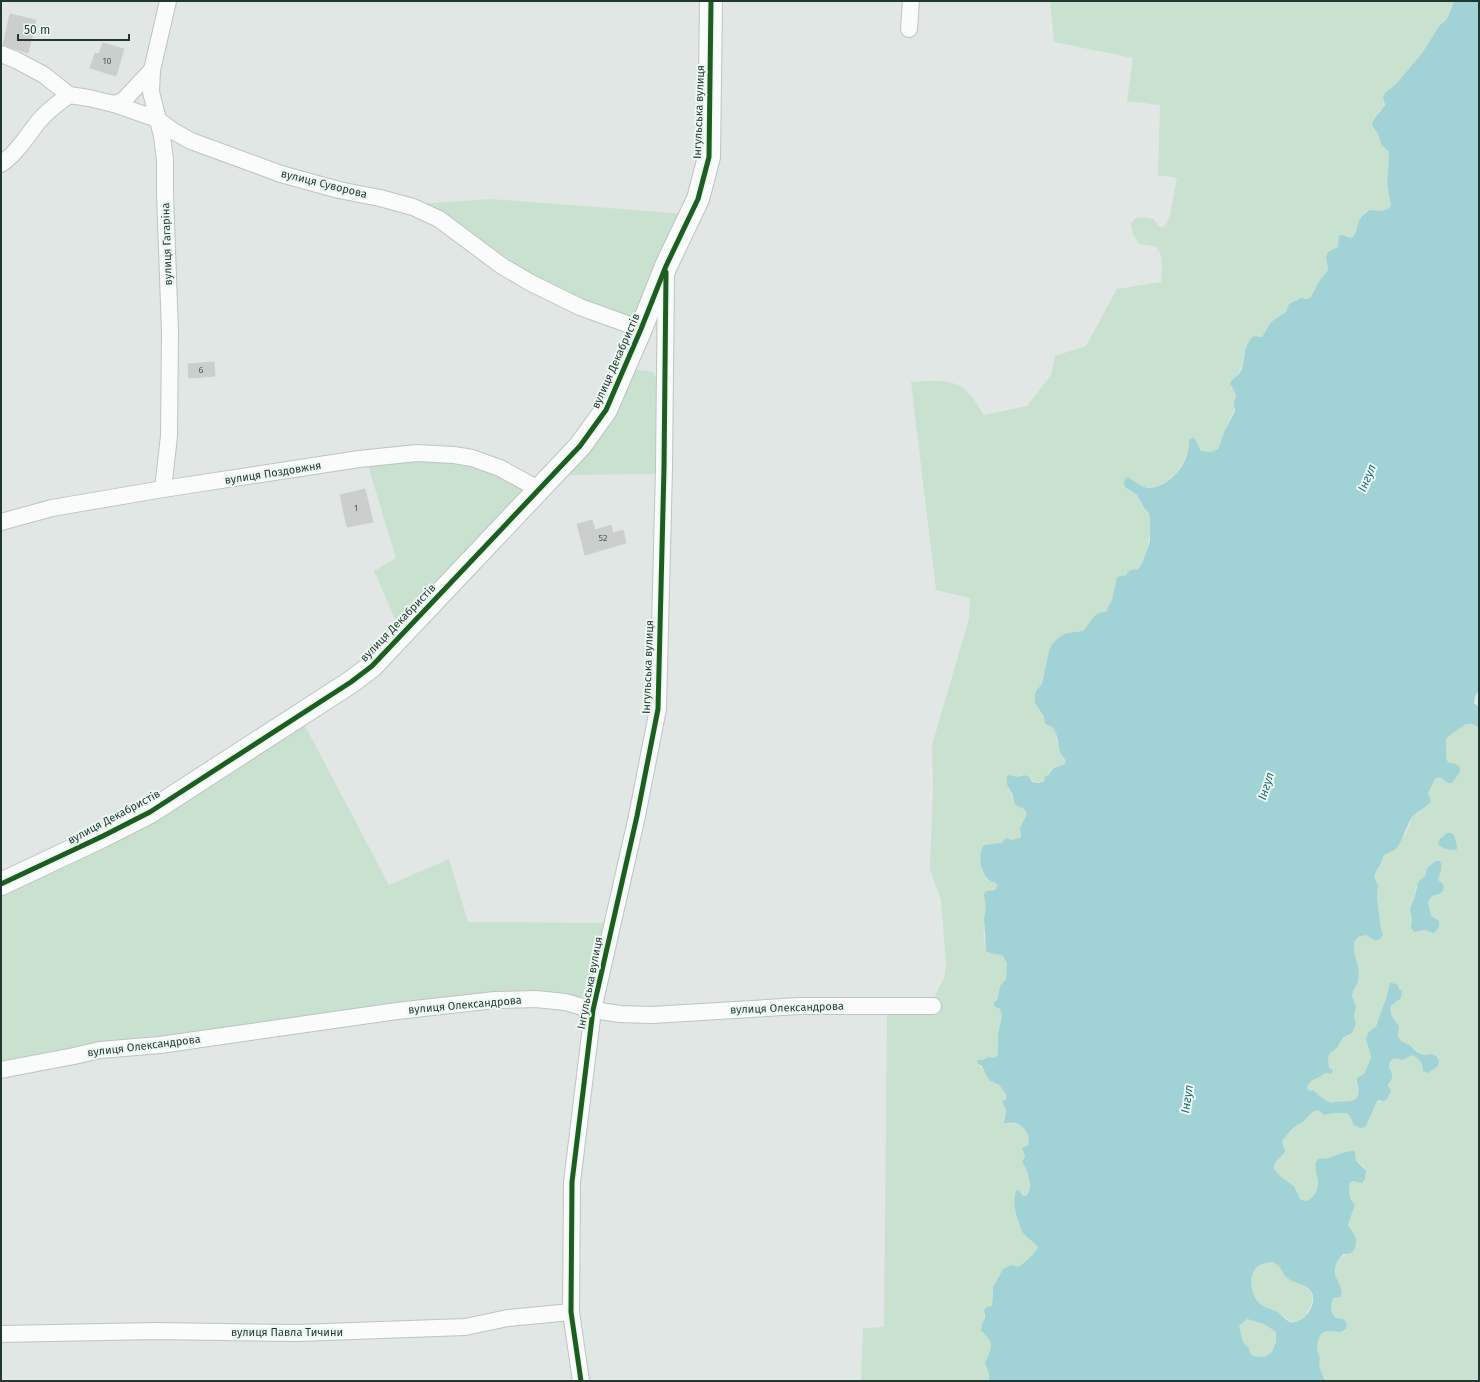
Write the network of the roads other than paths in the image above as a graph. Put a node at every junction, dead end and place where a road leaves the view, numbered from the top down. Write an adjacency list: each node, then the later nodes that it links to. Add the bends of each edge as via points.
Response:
1 (168, 1): 6 (street, вулиця Гагаріна)
2 (711, 1): 11 (street, Інгульська вулиця, via 709,157 698,200)
3 (911, 1): 4 (street)
4 (909, 29)
5 (1, 54): 7 (street, via 44,75)
6 (152, 70): 8 (street, via 123,101); 9 (street, вулиця Гагаріна, via 151,92)
7 (69, 95): 8 (street, вулиця Суворова); 10 (street, via 52,107)
8 (114, 104): 9 (street, вулиця Суворова)
9 (157, 119): 12 (street, вулиця Суворова, via 191,141 281,174 413,207 439,219 502,266 531,283 580,307); 13 (street, вулиця Гагаріна, via 165,160 170,332 170,436)
10 (1, 164)
11 (666, 266): 12 (street, вулиця Декабристів); 18 (street, Інгульська вулиця, via 658,709 637,816)
12 (641, 330): 14 (street, вулиця Декабристів, via 606,410 580,446)
13 (163, 489): 14 (street, вулиця Поздовжня, via 359,459 417,454 472,458 500,468); 15 (street, вулиця Поздовжня, via 52,508)
14 (540, 490): 16 (street, вулиця Декабристів, via 372,666 351,682 150,812)
15 (1, 522)
16 (1, 884)
17 (933, 1006): 18 (street, вулиця Олександрова, via 799,1006 652,1015)
18 (593, 1010): 19 (street, вулиця Олександрова, via 565,1002 536,999 488,1001 397,1011 160,1045 100,1050); 20 (street, Інгульська вулиця, via 572,1182)
19 (1, 1070)
20 (571, 1312): 21 (street, вулиця Павла Тичини, via 508,1318 466,1327 298,1333 155,1331); 22 (street, Інгульська вулиця)
21 (1, 1334)
22 (581, 1381)

